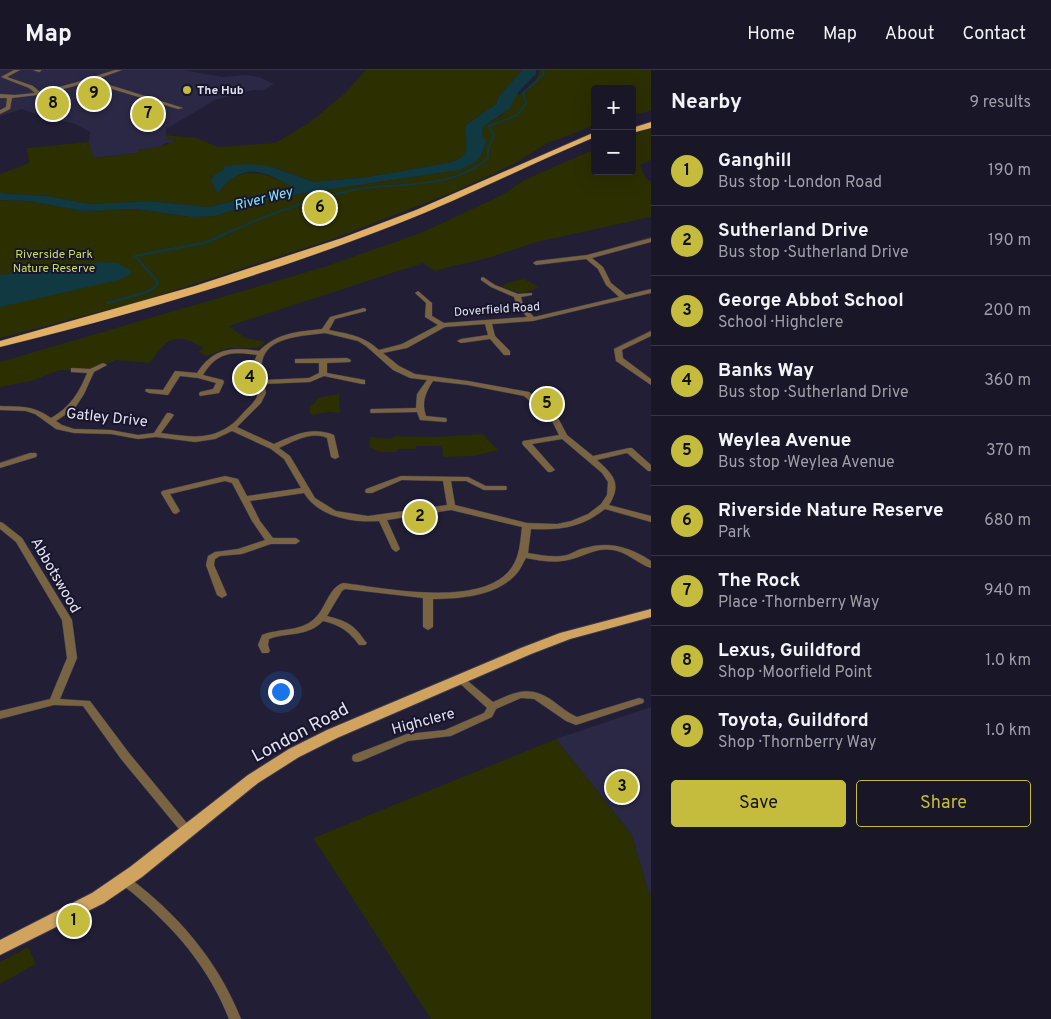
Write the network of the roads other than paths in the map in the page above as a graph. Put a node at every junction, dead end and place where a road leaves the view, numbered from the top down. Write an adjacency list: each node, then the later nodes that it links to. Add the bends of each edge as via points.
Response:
1 (18, 70): 4 (street, via 3,76)
2 (120, 70): 3 (street)
3 (88, 80): 4 (street); 7 (street)
4 (38, 93): 6 (street)
5 (0, 96): 6 (street)
6 (10, 97): 8 (street, via 8,108)
7 (180, 108)
8 (0, 112)
9 (651, 125): 10 (highway)
10 (635, 130)
11 (591, 136): 30 (highway, via 446,200 326,247 161,300)
12 (591, 146): 34 (highway, via 413,224 322,258 189,301)
13 (651, 240): 14 (street)
14 (587, 257): 15 (street); 21 (street, via 601,268 608,284)
15 (536, 263)
16 (483, 279): 20 (street)
17 (651, 291): 21 (street, Doverfield Road)
18 (418, 293): 25 (street, via 429,303 428,317)
19 (530, 294): 20 (street)
20 (517, 296): 23 (street, via 520,306)
21 (624, 297): 23 (street, Doverfield Road)
22 (364, 310): 26 (street, via 332,318)
23 (533, 319): 24 (street, Doverfield Road)
24 (488, 322): 25 (street, Doverfield Road); 28 (street)
25 (443, 325): 31 (street, Doverfield Road, via 404,346)
26 (325, 332): 31 (street, via 360,339); 32 (street, via 287,336 270,344)
27 (651, 333): 47 (street, via 618,349 617,354 619,359)
28 (492, 337): 29 (street); 33 (street)
29 (461, 342)
30 (0, 344)
31 (378, 352): 44 (street, via 396,368 413,376)
32 (261, 353): 43 (street, via 234,350 216,355 205,364); 45 (street, via 257,371)
33 (507, 353)
34 (0, 354)
35 (346, 360): 37 (street)
36 (298, 361): 37 (street)
37 (323, 361): 42 (street)
38 (103, 364): 40 (street)
39 (74, 370): 40 (street)
40 (91, 371): 55 (street, via 73,408)
41 (178, 373): 43 (street); 48 (street, via 165,394)
42 (323, 374): 45 (street, via 310,380); 46 (street)
43 (199, 376): 49 (street, via 220,381 216,391)
44 (431, 379): 51 (street, via 421,394); 58 (street, via 526,394 554,418)
45 (261, 382): 56 (street, via 262,393 257,403)
46 (362, 382)
47 (651, 383)
48 (148, 391)
49 (204, 394)
50 (0, 408): 55 (street, Gatley Drive, via 38,412)
51 (420, 410): 52 (street); 54 (street, via 426,420)
52 (374, 411)
53 (170, 415): 57 (street)
54 (443, 420)
55 (51, 421): 57 (street, Gatley Drive, via 74,431)
56 (232, 428): 57 (street, Gatley Drive, via 212,437 194,440); 59 (street)
57 (156, 436)
58 (564, 436): 62 (street); 65 (street, via 526,443)
59 (274, 447): 61 (street, via 302,435 320,433 331,437); 68 (street, via 296,470)
60 (33, 455): 63 (street)
61 (335, 457)
62 (592, 459): 64 (street, via 629,450); 71 (street, via 612,482)
63 (0, 466)
64 (651, 469)
65 (551, 470)
66 (448, 479): 67 (street, via 468,479 484,488); 69 (street, via 401,478); 72 (street)
67 (503, 488)
68 (305, 490): 70 (street); 74 (street, via 312,500 333,513)
69 (368, 491)
70 (245, 499): 73 (street, via 235,481 226,478 163,488); 78 (street)
71 (604, 506): 75 (street); 77 (street, via 574,523 557,527)
72 (452, 507): 74 (street); 77 (street)
73 (176, 511)
74 (382, 518): 80 (street)
75 (651, 519)
76 (2, 526): 92 (street, Abbotswood, via 19,540 67,620 72,658)
77 (527, 526): 81 (street)
78 (270, 541): 79 (street); 83 (street, via 211,558 210,565)
79 (296, 541)
80 (396, 549)
81 (523, 556): 82 (street, via 564,559 600,546 616,547 633,552); 84 (street, via 514,571 500,583 454,596)
82 (651, 565)
83 (222, 595)
84 (428, 596): 86 (street, via 343,586); 87 (street)
85 (651, 613): 90 (main road, London Road, via 565,636)
86 (321, 618): 88 (street, via 347,624); 89 (street, via 305,631 265,637)
87 (428, 627)
88 (362, 643)
89 (265, 651)
90 (460, 679): 93 (street); 96 (main road, London Road, via 294,753 254,779)
91 (639, 701): 93 (street, Highclere, via 576,721 566,718 536,694 525,694)
92 (54, 702): 94 (street); 96 (street, via 86,703 125,756)
93 (492, 707): 95 (street, Highclere, via 488,715 448,733 407,738)
94 (0, 715)
95 (357, 758)
96 (189, 830): 97 (main road, London Road)
97 (124, 880): 98 (main road, London Road, via 98,898); 99 (street, via 183,934 222,988)
98 (0, 948)
99 (235, 1019)

